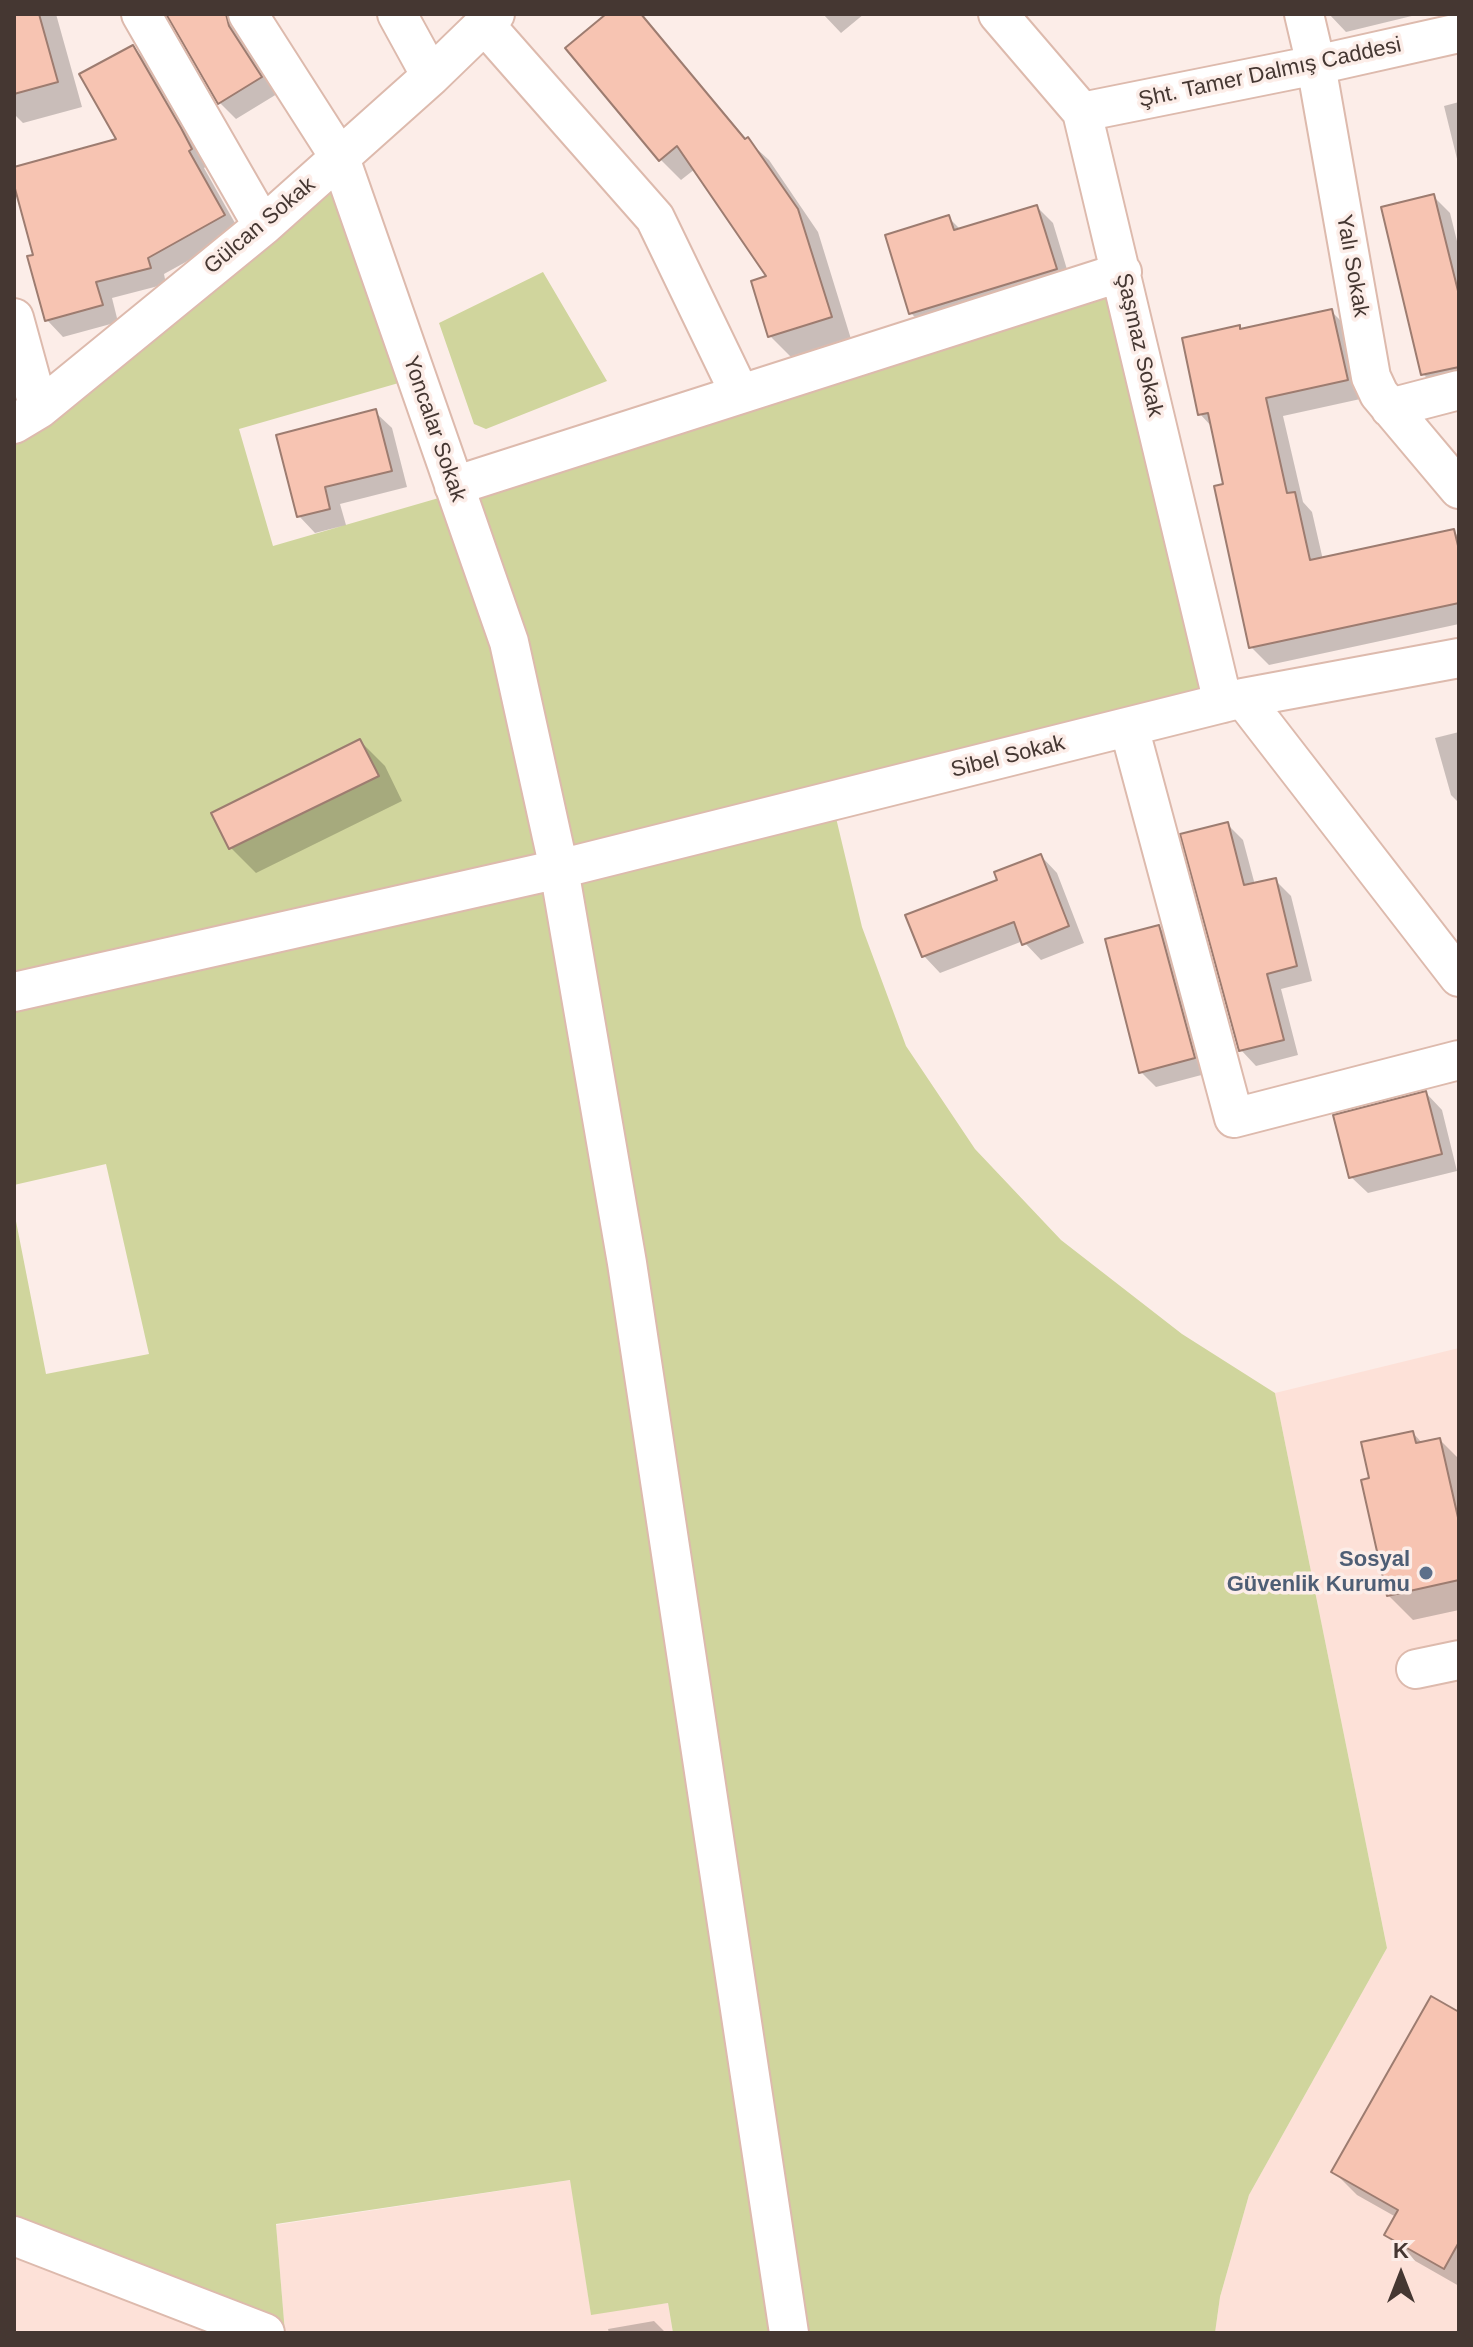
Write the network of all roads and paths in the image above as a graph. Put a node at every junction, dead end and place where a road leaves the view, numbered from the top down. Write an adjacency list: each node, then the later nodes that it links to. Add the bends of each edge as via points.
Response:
1 (141, 14): 12 (street)
2 (248, 14): 11 (street, Yoncalar Sokak)
3 (397, 14): 9 (street)
4 (998, 14): 10 (street, Şaşmaz Sokak)
5 (1304, 14): 8 (street, Yalı Sokak)
6 (490, 19): 9 (street, Gülcan Sokak); 16 (street, via 655,218)
7 (1459, 33): 8 (street, Şht. Tamer Dalmış Caddesi)
8 (1316, 65): 10 (street, Şht. Tamer Dalmış Caddesi); 17 (street, Yalı Sokak, via 1371,377)
9 (431, 76): 11 (street, Gülcan Sokak)
10 (1082, 112): 13 (street, Şaşmaz Sokak)
11 (340, 158): 12 (street, Gülcan Sokak); 19 (street, Yoncalar Sokak)
12 (263, 226): 18 (street, Gülcan Sokak)
13 (1122, 272): 16 (street); 22 (street, Şaşmaz Sokak)
14 (14, 318): 18 (street)
15 (1459, 390): 17 (street)
16 (740, 394): 19 (street)
17 (1390, 408): 20 (street, Yalı Sokak)
18 (26, 417)
19 (454, 486): 24 (street, Yoncalar Sokak, via 509,642)
20 (1459, 489)
21 (1459, 658): 22 (street, Sibel Sokak)
22 (1233, 701): 23 (street, Sibel Sokak); 25 (street)
23 (1129, 727): 24 (street, Sibel Sokak); 27 (street, via 1234,1118)
24 (559, 869): 26 (street, Sibel Sokak); 32 (street, Yoncalar Sokak, via 627,1263)
25 (1459, 977)
26 (14, 992)
27 (1459, 1060)
28 (1459, 1660): 29 (street)
29 (1416, 1669)
30 (14, 2236): 31 (street)
31 (265, 2333)
32 (789, 2333)

